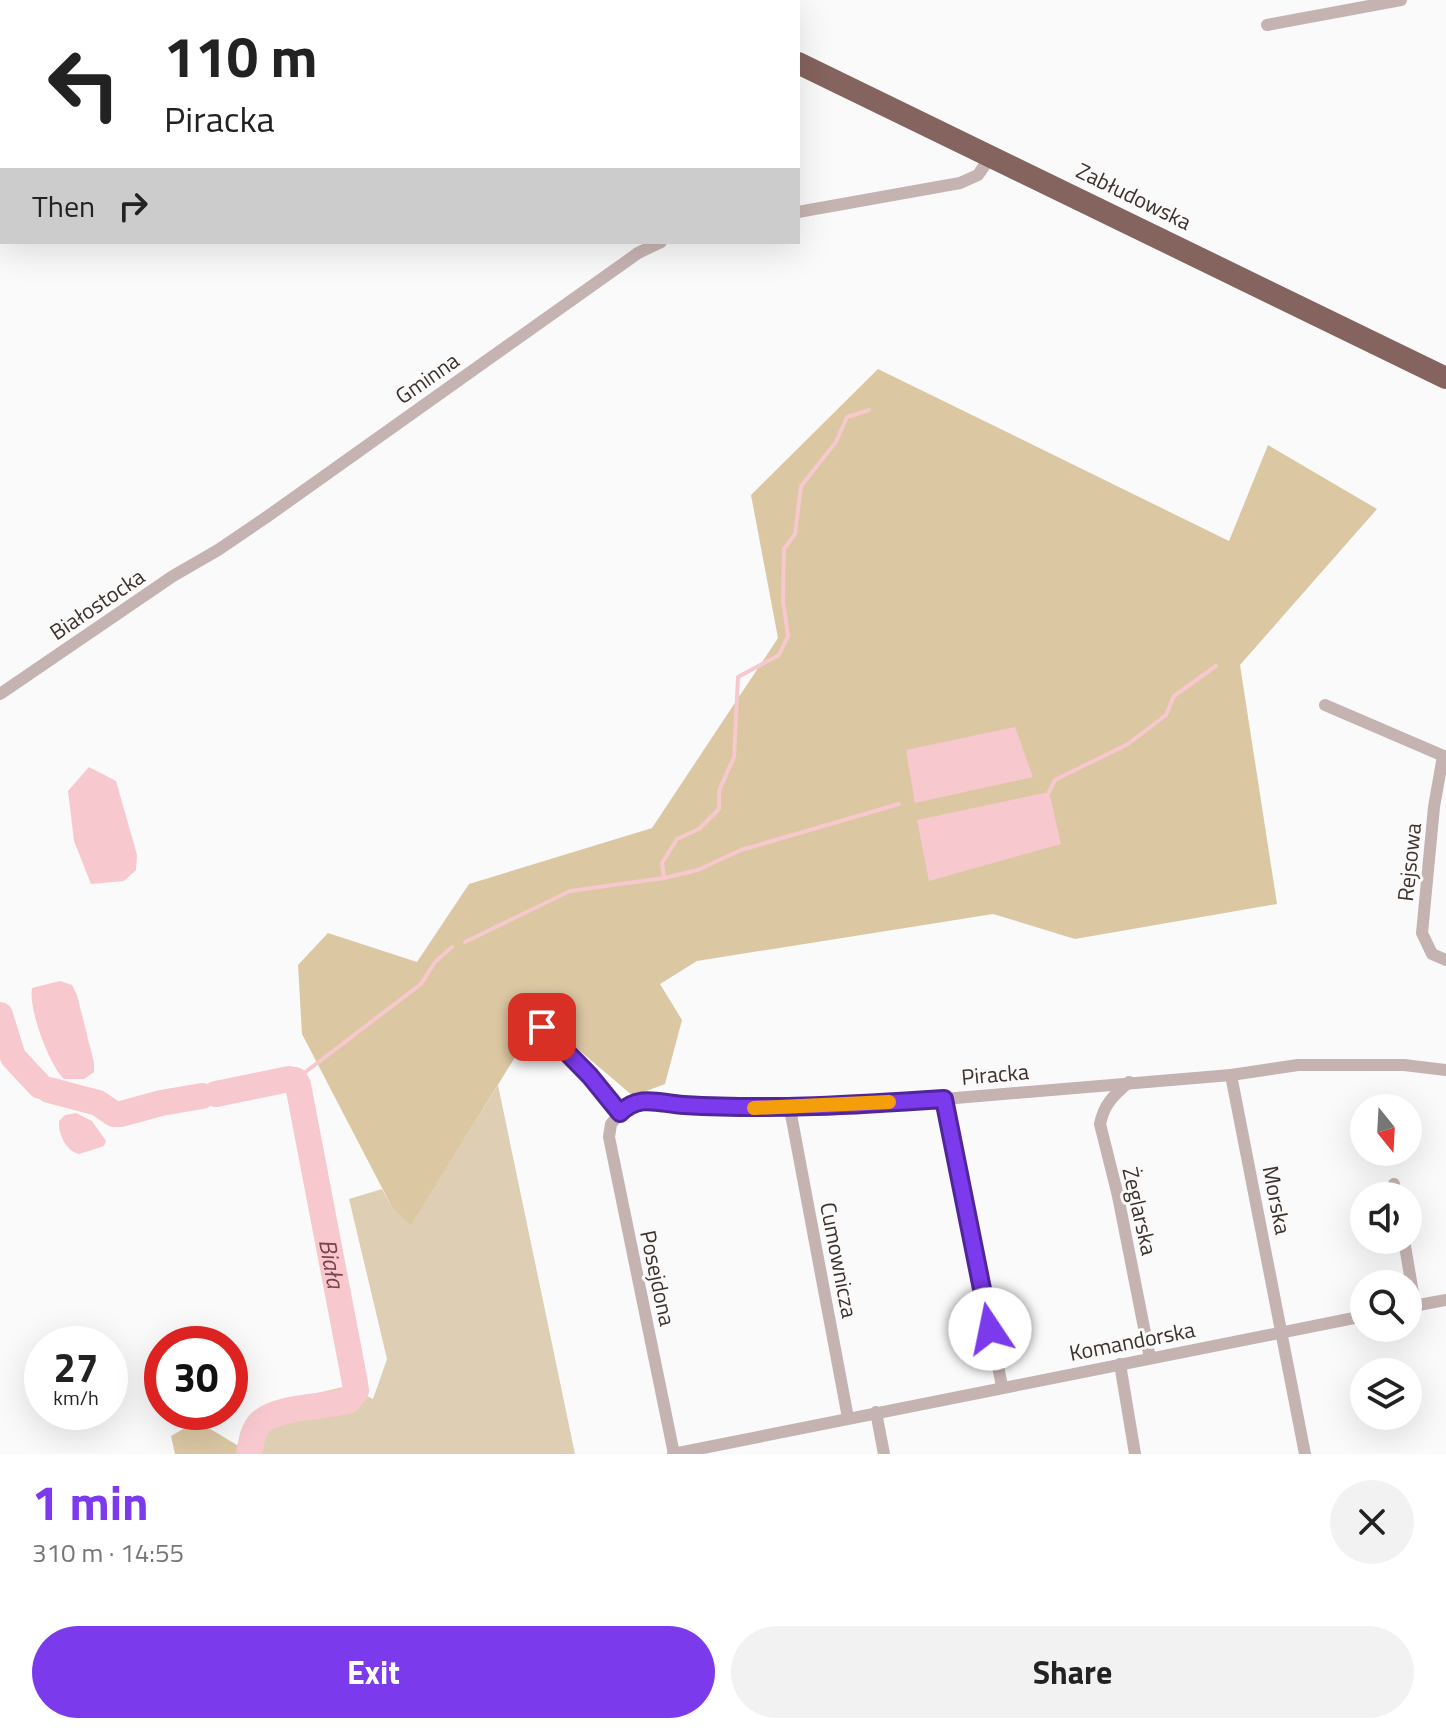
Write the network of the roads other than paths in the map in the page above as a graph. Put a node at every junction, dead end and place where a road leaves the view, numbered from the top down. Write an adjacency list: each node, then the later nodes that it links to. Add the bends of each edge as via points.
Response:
1 (1401, 0): 2 (street)
2 (1267, 25)
3 (800, 64): 4 (highway, Zabłudowska)
4 (991, 156): 5 (street, via 978,175 960,183); 7 (highway, Zabłudowska)
5 (800, 212)
6 (657, 244): 8 (street, Gminna)
7 (1446, 378)
8 (218, 550): 9 (street, Białostocka)
9 (0, 694)
10 (1325, 705): 11 (street)
11 (1445, 756): 12 (street, Rejsowa, via 1434,807 1422,933 1432,954)
12 (1446, 960)
13 (542, 1027): 19 (street)
14 (1446, 1070): 15 (street, Piracka, via 1298,1065)
15 (1231, 1075): 16 (street, Piracka); 23 (street, Morska)
16 (1129, 1082): 17 (street, Piracka); 24 (street, Żeglarska, via 1110,1099 1100,1124)
17 (944, 1099): 18 (street, Piracka); 26 (street)
18 (790, 1109): 19 (street, Piracka, via 640,1100); 28 (street, Cumownicza)
19 (620, 1113): 30 (street, Posejdona, via 609,1137)
20 (1446, 1300): 21 (street)
21 (1422, 1304)
22 (1350, 1319): 23 (street, Komandorska)
23 (1283, 1332): 24 (street, Komandorska); 34 (street, Morska)
24 (1150, 1358): 25 (street, Komandorska)
25 (1120, 1364): 26 (street, Komandorska); 33 (street)
26 (1002, 1386): 27 (street, Komandorska)
27 (876, 1412): 28 (street, Komandorska); 32 (street)
28 (848, 1418): 29 (street, Komandorska)
29 (749, 1439): 30 (street, Komandorska); 31 (street)
30 (673, 1454)
31 (752, 1454)
32 (884, 1454)
33 (1135, 1454)
34 (1305, 1454)

